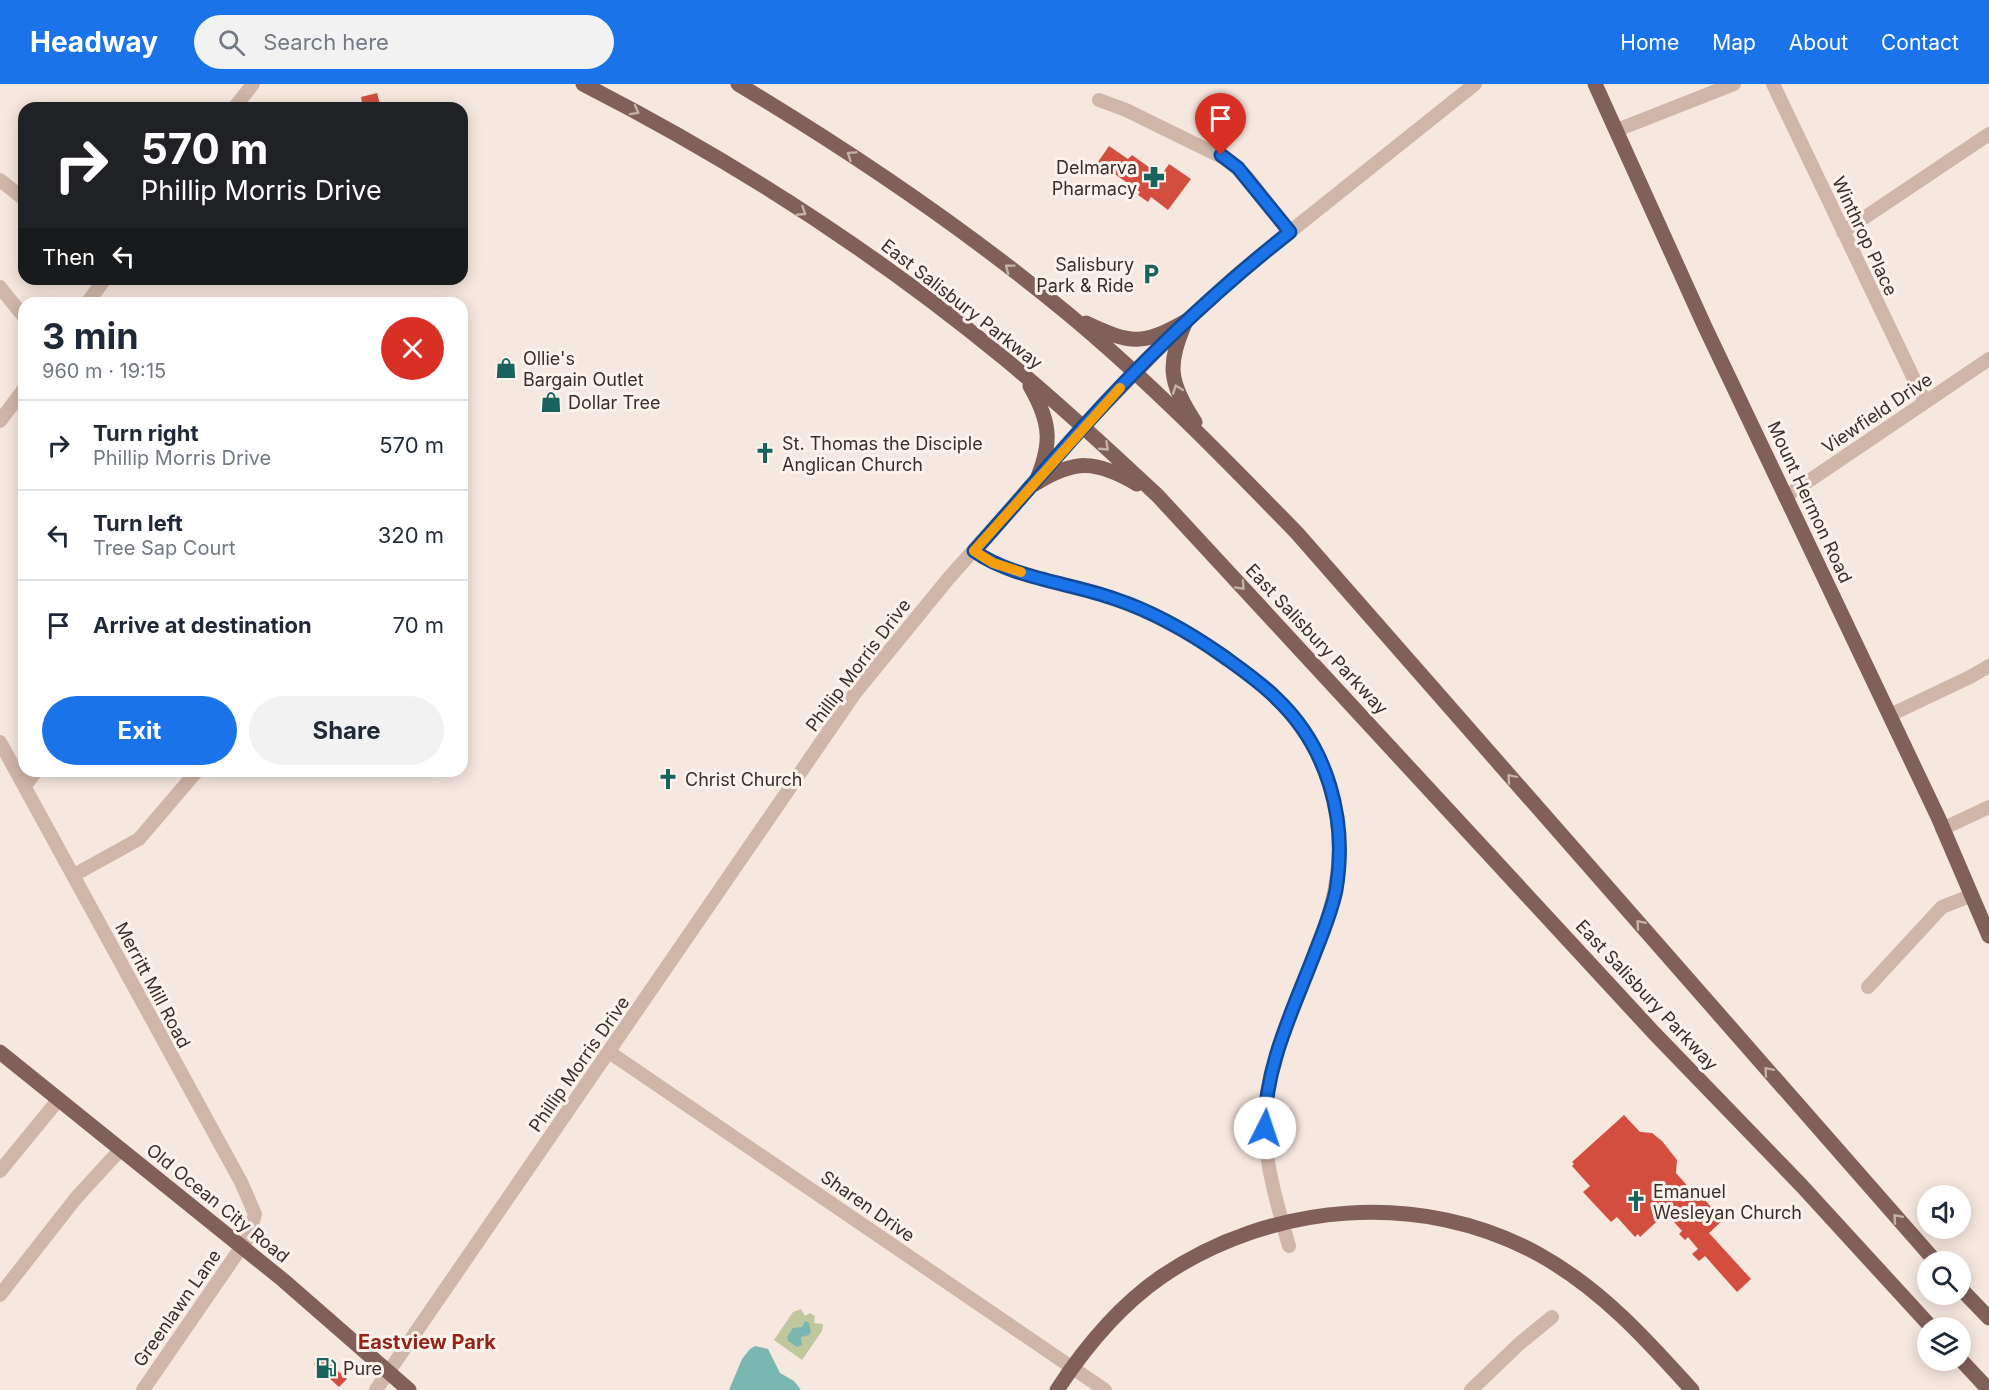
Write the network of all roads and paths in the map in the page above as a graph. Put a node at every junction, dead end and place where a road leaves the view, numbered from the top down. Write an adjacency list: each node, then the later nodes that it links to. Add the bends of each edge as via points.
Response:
1 (253, 84): 9 (street)
2 (583, 84): 22 (main road, East Salisbury Parkway, one-way to 22, via 681,137 840,237 939,307)
3 (738, 84): 18 (main road, one-way to 3, via 909,194)
4 (1475, 84): 14 (street, Phillip Morris Drive)
5 (1595, 84): 10 (main road, Mount Hermon Road)
6 (1734, 84): 10 (street)
7 (1773, 84): 15 (street, Winthrop Place)
8 (1099, 100): 14 (street, via 1230,161)
9 (239, 102)
10 (1617, 130): 30 (main road, Mount Hermon Road)
11 (1989, 134): 15 (street)
12 (0, 180): 13 (street)
13 (18, 194)
14 (1290, 232): 19 (street, Phillip Morris Drive)
15 (1843, 232): 24 (street, Winthrop Place)
16 (0, 287): 17 (street)
17 (18, 309)
18 (1068, 315): 19 (main road, via 1128,340 1159,335); 21 (main road)
19 (1186, 321): 21 (street, Phillip Morris Drive); 27 (main road, one-way to 19, via 1181,400 1173,374 1174,351)
20 (1989, 359): 24 (street, Viewfield Drive)
21 (1134, 373): 26 (street, Phillip Morris Drive); 27 (main road)
22 (1022, 374): 26 (main road, East Salisbury Parkway); 28 (main road, via 1047,425 1047,452)
23 (18, 397): 25 (street)
24 (1924, 402): 30 (street, Viewfield Drive)
25 (0, 421)
26 (1083, 427): 28 (street, Phillip Morris Drive); 29 (main road, East Salisbury Parkway, one-way to 29)
27 (1206, 440): 54 (main road, one-way to 27, via 1305,542)
28 (1035, 484): 29 (main road, via 1069,466 1095,466 1109,469); 31 (street, Phillip Morris Drive)
29 (1158, 496): 58 (main road, East Salisbury Parkway, one-way to 58)
30 (1785, 497): 33 (main road, Mount Hermon Road)
31 (974, 551): 47 (street, Phillip Morris Drive, via 855,693); 51 (street, via 1001,567 1132,605 1191,635 1276,697 1319,757 1335,805 1339,860 1328,919 1280,1047 1268,1093 1267,1154)
32 (1989, 666): 33 (street)
33 (1890, 715): 41 (main road, Mount Hermon Road)
34 (0, 742): 35 (street, Merritt Mill Road)
35 (18, 774)
36 (20, 777): 39 (street, Merritt Mill Road)
37 (32, 777): 39 (street)
38 (192, 777): 42 (street, via 139,839)
39 (25, 786): 42 (street, Merritt Mill Road)
40 (1989, 807): 41 (street)
41 (1942, 829): 43 (main road, Mount Hermon Road)
42 (74, 875): 53 (street, Merritt Mill Road, via 250,1199 255,1221)
43 (1970, 896): 44 (main road, Mount Hermon Road); 45 (street, via 1942,907)
44 (1989, 936)
45 (1868, 987)
46 (0, 1052): 48 (main road, Old Ocean City Road)
47 (609, 1052): 61 (street, Sharen Drive); 62 (street, Phillip Morris Drive)
48 (59, 1099): 49 (main road, Old Ocean City Road); 50 (street)
49 (121, 1149): 53 (main road, Old Ocean City Road); 55 (street, via 75,1198)
50 (0, 1171)
51 (1282, 1223): 52 (street); 61 (main road, via 1220,1244 1160,1278 1115,1316); 70 (main road, via 1330,1214 1390,1213 1461,1224 1503,1237 1553,1262 1596,1292)
52 (1289, 1246)
53 (242, 1247): 62 (main road, Old Ocean City Road); 64 (street, Greenlawn Lane)
54 (1926, 1251)
55 (0, 1295)
56 (1971, 1298): 59 (main road)
57 (1552, 1317): 69 (street)
58 (1922, 1317)
59 (1989, 1317)
60 (1971, 1362): 63 (main road)
61 (1071, 1368): 67 (main road); 68 (street, Sharen Drive)
62 (388, 1372): 65 (street, Phillip Morris Drive); 66 (main road, Old Ocean City Road)
63 (1982, 1373): 71 (main road); 72 (main road)
64 (143, 1390)
65 (376, 1390)
66 (409, 1390)
67 (1057, 1390)
68 (1105, 1390)
69 (1472, 1390)
70 (1692, 1390)
71 (1981, 1390)
72 (1989, 1390)

